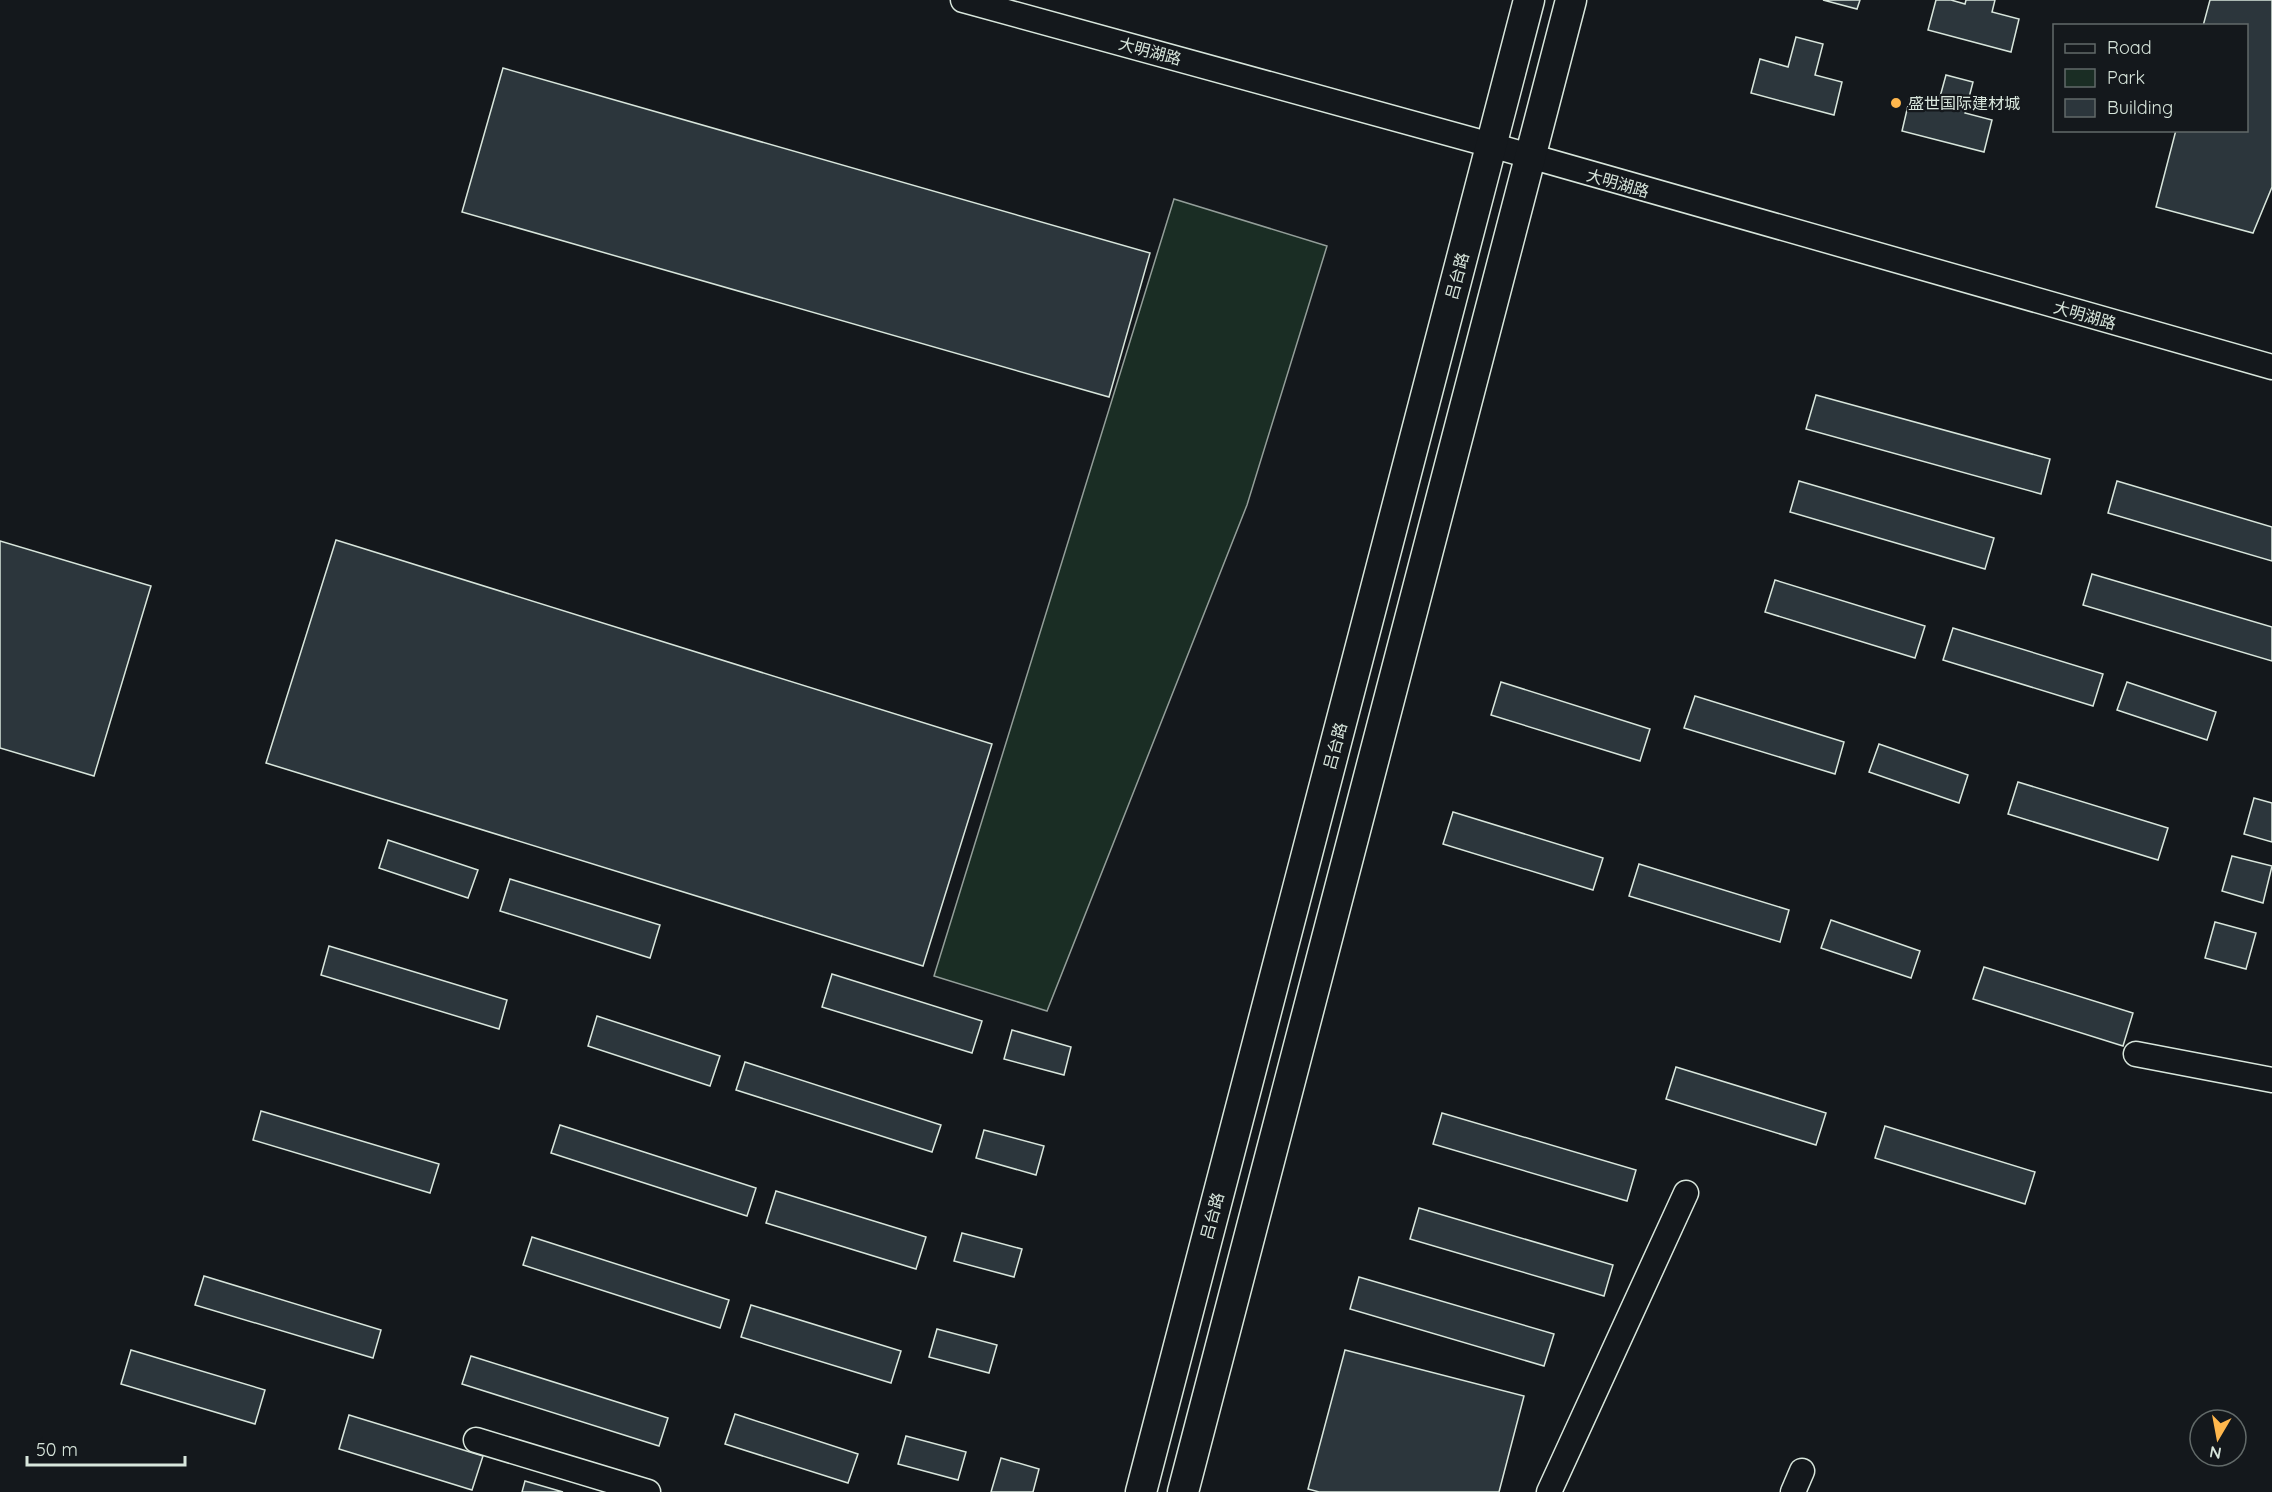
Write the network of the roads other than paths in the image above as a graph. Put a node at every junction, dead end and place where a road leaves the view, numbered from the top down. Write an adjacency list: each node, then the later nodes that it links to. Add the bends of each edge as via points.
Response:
1 (963, 0): 4 (street, 大明湖路)
2 (1529, 0): 4 (main road, 吕台路)
3 (1571, 0): 5 (main road)
4 (1491, 145): 5 (street, 大明湖路); 12 (main road, 吕台路)
5 (1530, 158): 6 (street, 大明湖路); 13 (main road)
6 (2272, 367)
7 (2136, 1054): 8 (street)
8 (2272, 1080)
9 (1686, 1193): 14 (street)
10 (476, 1440): 11 (street)
11 (648, 1492)
12 (1140, 1492)
13 (1183, 1492)
14 (1549, 1492)

